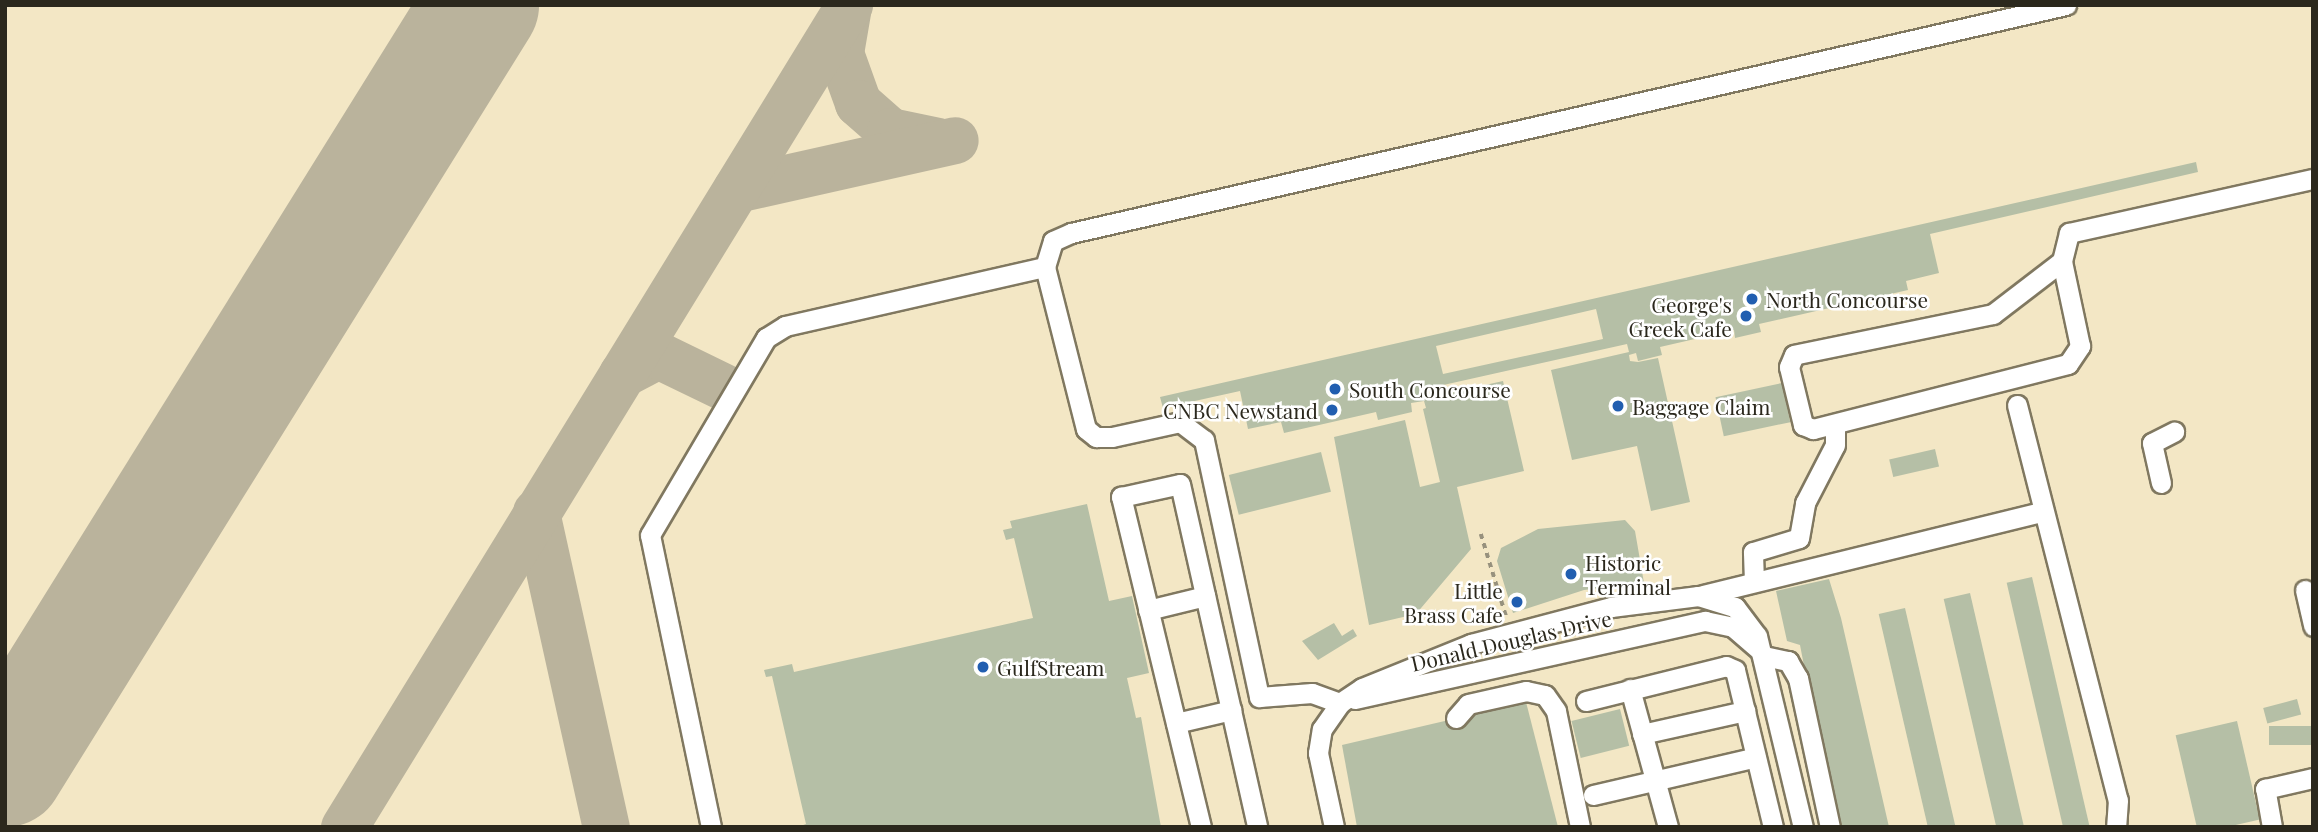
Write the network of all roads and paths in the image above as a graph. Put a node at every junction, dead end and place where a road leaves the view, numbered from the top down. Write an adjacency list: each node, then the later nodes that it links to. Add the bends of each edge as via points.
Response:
1 (2066, 5): 4 (street, via 1071,233 1053,241)
2 (2313, 179): 3 (street, via 2074,230 2062,242)
3 (2063, 261): 6 (street, via 2080,346 2068,364); 6 (street, via 1993,314 1794,355 1789,367 1803,425)
4 (1045, 267): 20 (street, via 1086,429 1096,437 1112,437 1180,422 1203,440); 33 (street, via 785,326 766,338 650,535)
5 (2017, 405): 9 (street)
6 (1835, 424): 11 (street, via 1835,445 1805,503 1798,538 1753,552)
7 (2174, 432): 8 (street, via 2152,443)
8 (2161, 484)
9 (2042, 512): 11 (street); 41 (street, via 2054,531 2118,800)
10 (1481, 534): 16 (path)
11 (1754, 582): 14 (street)
12 (2305, 590): 17 (street)
13 (1205, 596): 15 (street); 15 (street, via 1180,484 1121,497); 23 (street)
14 (1698, 596): 18 (street, Donald Douglas Drive, via 1735,607); 22 (street, Donald Douglas Drive, via 1611,607 1471,644 1392,672)
15 (1148, 610): 26 (street)
16 (1506, 616)
17 (2313, 626)
18 (1764, 656): 22 (street, Donald Douglas Drive, via 1733,627 1705,621); 39 (street, Donald Douglas Drive); 40 (street, via 1788,661 1798,678)
19 (1630, 689): 21 (street); 24 (street, via 1726,666 1735,670); 27 (street)
20 (1259, 696): 22 (street, via 1312,693); 23 (street)
21 (1586, 701)
22 (1340, 703): 32 (street, Donald Douglas Drive, via 1322,729 1318,753)
23 (1230, 706): 26 (street); 35 (street)
24 (1745, 711): 27 (street); 28 (street)
25 (1456, 718): 36 (street, via 1468,704 1526,691 1545,695 1556,711)
26 (1176, 723): 34 (street)
27 (1642, 734): 30 (street)
28 (1756, 757): 30 (street); 38 (street)
29 (2313, 778): 42 (street, via 2264,789)
30 (1653, 783): 31 (street); 37 (street)
31 (1593, 795)
32 (1332, 826)
33 (711, 827)
34 (1201, 827)
35 (1257, 827)
36 (1580, 827)
37 (1668, 827)
38 (1773, 827)
39 (1803, 827)
40 (1830, 827)
41 (2116, 827)
42 (2272, 827)

